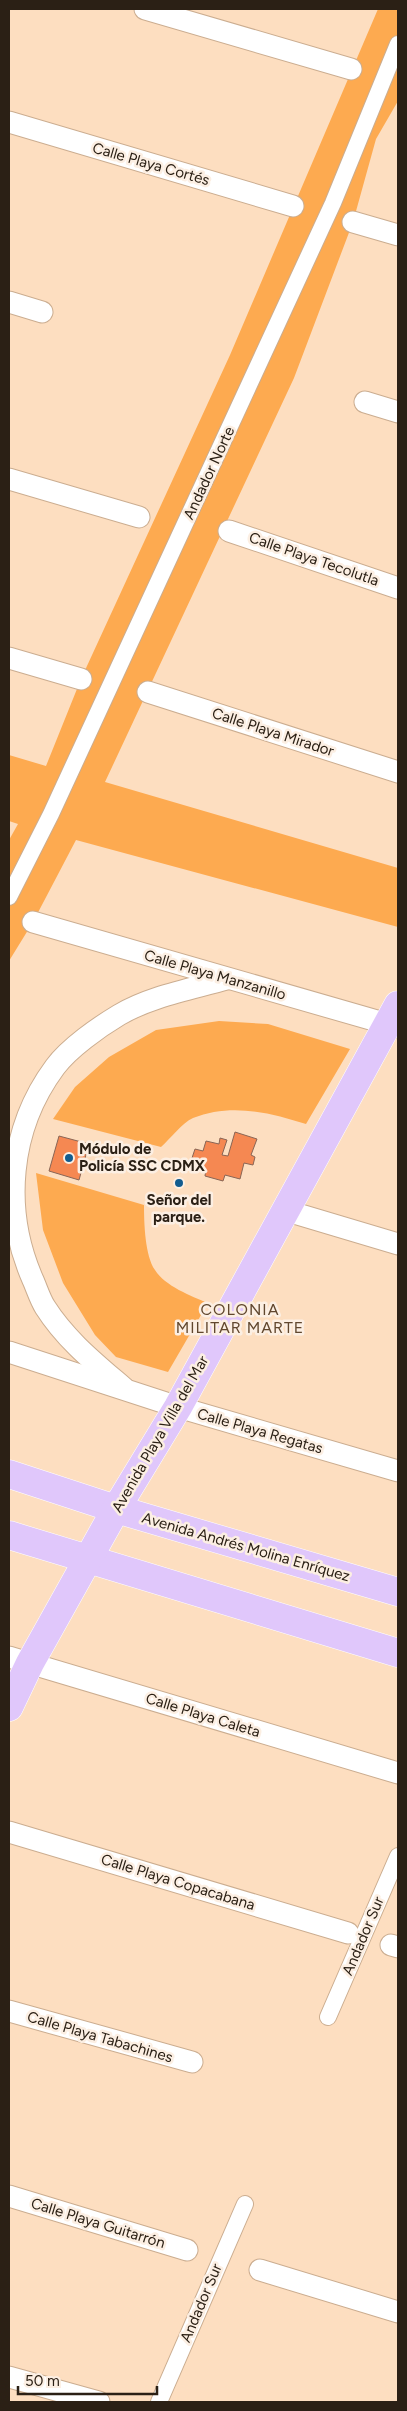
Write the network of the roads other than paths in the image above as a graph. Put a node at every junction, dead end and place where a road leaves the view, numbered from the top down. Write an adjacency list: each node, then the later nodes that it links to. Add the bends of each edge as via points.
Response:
1 (145, 9): 3 (street)
2 (398, 44): 20 (street, Andador Norte, via 333,204 51,814)
3 (351, 69)
4 (9, 122): 5 (street, Calle Playa Cortés)
5 (293, 206)
6 (353, 222): 7 (street)
7 (398, 235)
8 (9, 302): 9 (street)
9 (42, 312)
10 (365, 402): 11 (street)
11 (398, 412)
12 (9, 479): 13 (street)
13 (139, 517)
14 (229, 530): 15 (street, Calle Playa Tecolutla)
15 (398, 588)
16 (9, 658): 17 (street)
17 (81, 679)
18 (148, 692): 19 (street, Calle Playa Mirador)
19 (398, 772)
20 (9, 897)
21 (32, 922): 22 (street, Calle Playa Manzanillo)
22 (227, 979): 23 (street, Calle Playa Manzanillo); 24 (street, via 161,998 121,1014 87,1037 50,1074)
23 (395, 1019): 25 (main road, Avenida Playa Villa del Mar)
24 (14, 1139): 28 (street, via 16,1226 27,1266 44,1306 69,1340)
25 (284, 1210): 26 (street); 29 (main road, Avenida Playa Villa del Mar)
26 (398, 1244)
27 (9, 1352): 28 (street, Calle Playa Regatas)
28 (124, 1388): 29 (street, Calle Playa Regatas)
29 (178, 1407): 30 (street, Calle Playa Regatas); 32 (main road, Avenida Playa Villa del Mar)
30 (398, 1471)
31 (9, 1474): 32 (main road, Avenida Andrés Molina Enríquez)
32 (116, 1509): 34 (main road, Avenida Playa Villa del Mar); 35 (main road, Avenida Andrés Molina Enríquez)
33 (9, 1535): 34 (main road)
34 (88, 1559): 36 (main road); 37 (main road, Avenida Playa Villa del Mar)
35 (398, 1592)
36 (398, 1653)
37 (19, 1660): 38 (main road, Avenida Playa Villa del Mar); 39 (street, Calle Playa Caleta)
38 (9, 1707)
39 (398, 1773)
40 (9, 1832): 42 (street, Calle Playa Copacabana)
41 (398, 1856): 44 (street, Andador Sur)
42 (348, 1933)
43 (9, 2011): 45 (street, Calle Playa Tabachines)
44 (328, 2017)
45 (192, 2062)
46 (9, 2196): 48 (street, Calle Playa Guitarrón)
47 (245, 2204): 53 (street, Andador Sur)
48 (187, 2250)
49 (260, 2270): 50 (street)
50 (398, 2312)
51 (9, 2376): 52 (street)
52 (99, 2402)
53 (159, 2402)

